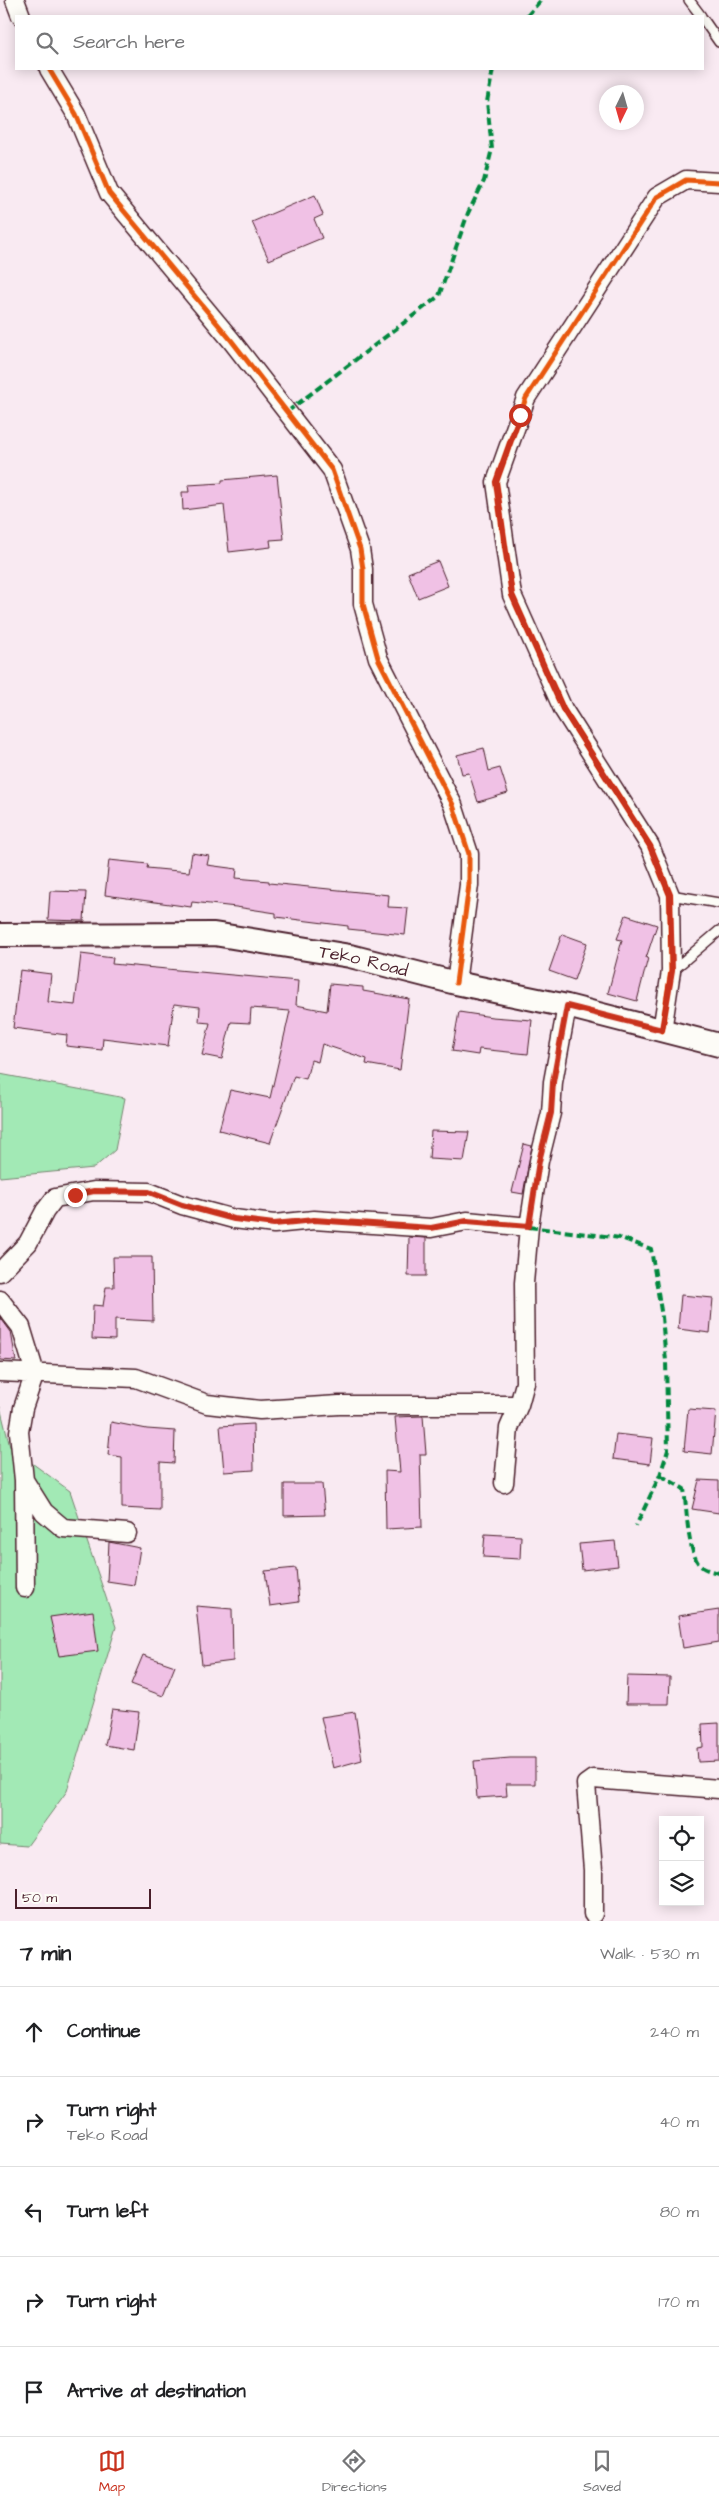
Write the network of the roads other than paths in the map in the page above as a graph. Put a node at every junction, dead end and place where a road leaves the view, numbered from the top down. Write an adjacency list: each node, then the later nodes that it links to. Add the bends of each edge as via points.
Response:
1 (14, 0): 3 (street)
2 (689, 0): 4 (lane)
3 (21, 15)
4 (700, 15)
5 (704, 21): 6 (lane)
6 (719, 42)
7 (50, 70): 14 (street, via 76,114 109,193 231,340 332,470 360,548 363,604 378,658 454,805 469,854 469,885)
8 (719, 182): 9 (street, via 686,180 657,197 526,398 496,482 512,595 563,709 650,846)
9 (670, 895): 10 (lane); 13 (street)
10 (719, 903)
11 (719, 931): 13 (lane)
12 (0, 935): 14 (street, Teko Road, via 214,934 350,956)
13 (672, 971): 16 (street)
14 (456, 983): 15 (street, Teko Road)
15 (567, 1006): 16 (street, Teko Road); 18 (street)
16 (662, 1030): 17 (street, Teko Road)
17 (719, 1045)
18 (529, 1226): 19 (street, via 467,1221 431,1228 314,1220 274,1224 234,1219 149,1192 94,1191 55,1198 28,1243); 23 (street, via 524,1283 524,1383)
19 (0, 1272)
20 (0, 1300): 22 (street, via 22,1327)
21 (0, 1372): 22 (street)
22 (36, 1373): 23 (street, via 136,1378 207,1404 260,1410 339,1405); 24 (street, via 23,1408 19,1432)
23 (519, 1405): 25 (street, via 509,1428)
24 (24, 1480): 26 (street, via 44,1512 63,1528); 27 (street)
25 (504, 1483)
26 (128, 1533)
27 (25, 1588)
28 (719, 1789): 29 (street, via 589,1781 586,1784)
29 (593, 1914)

